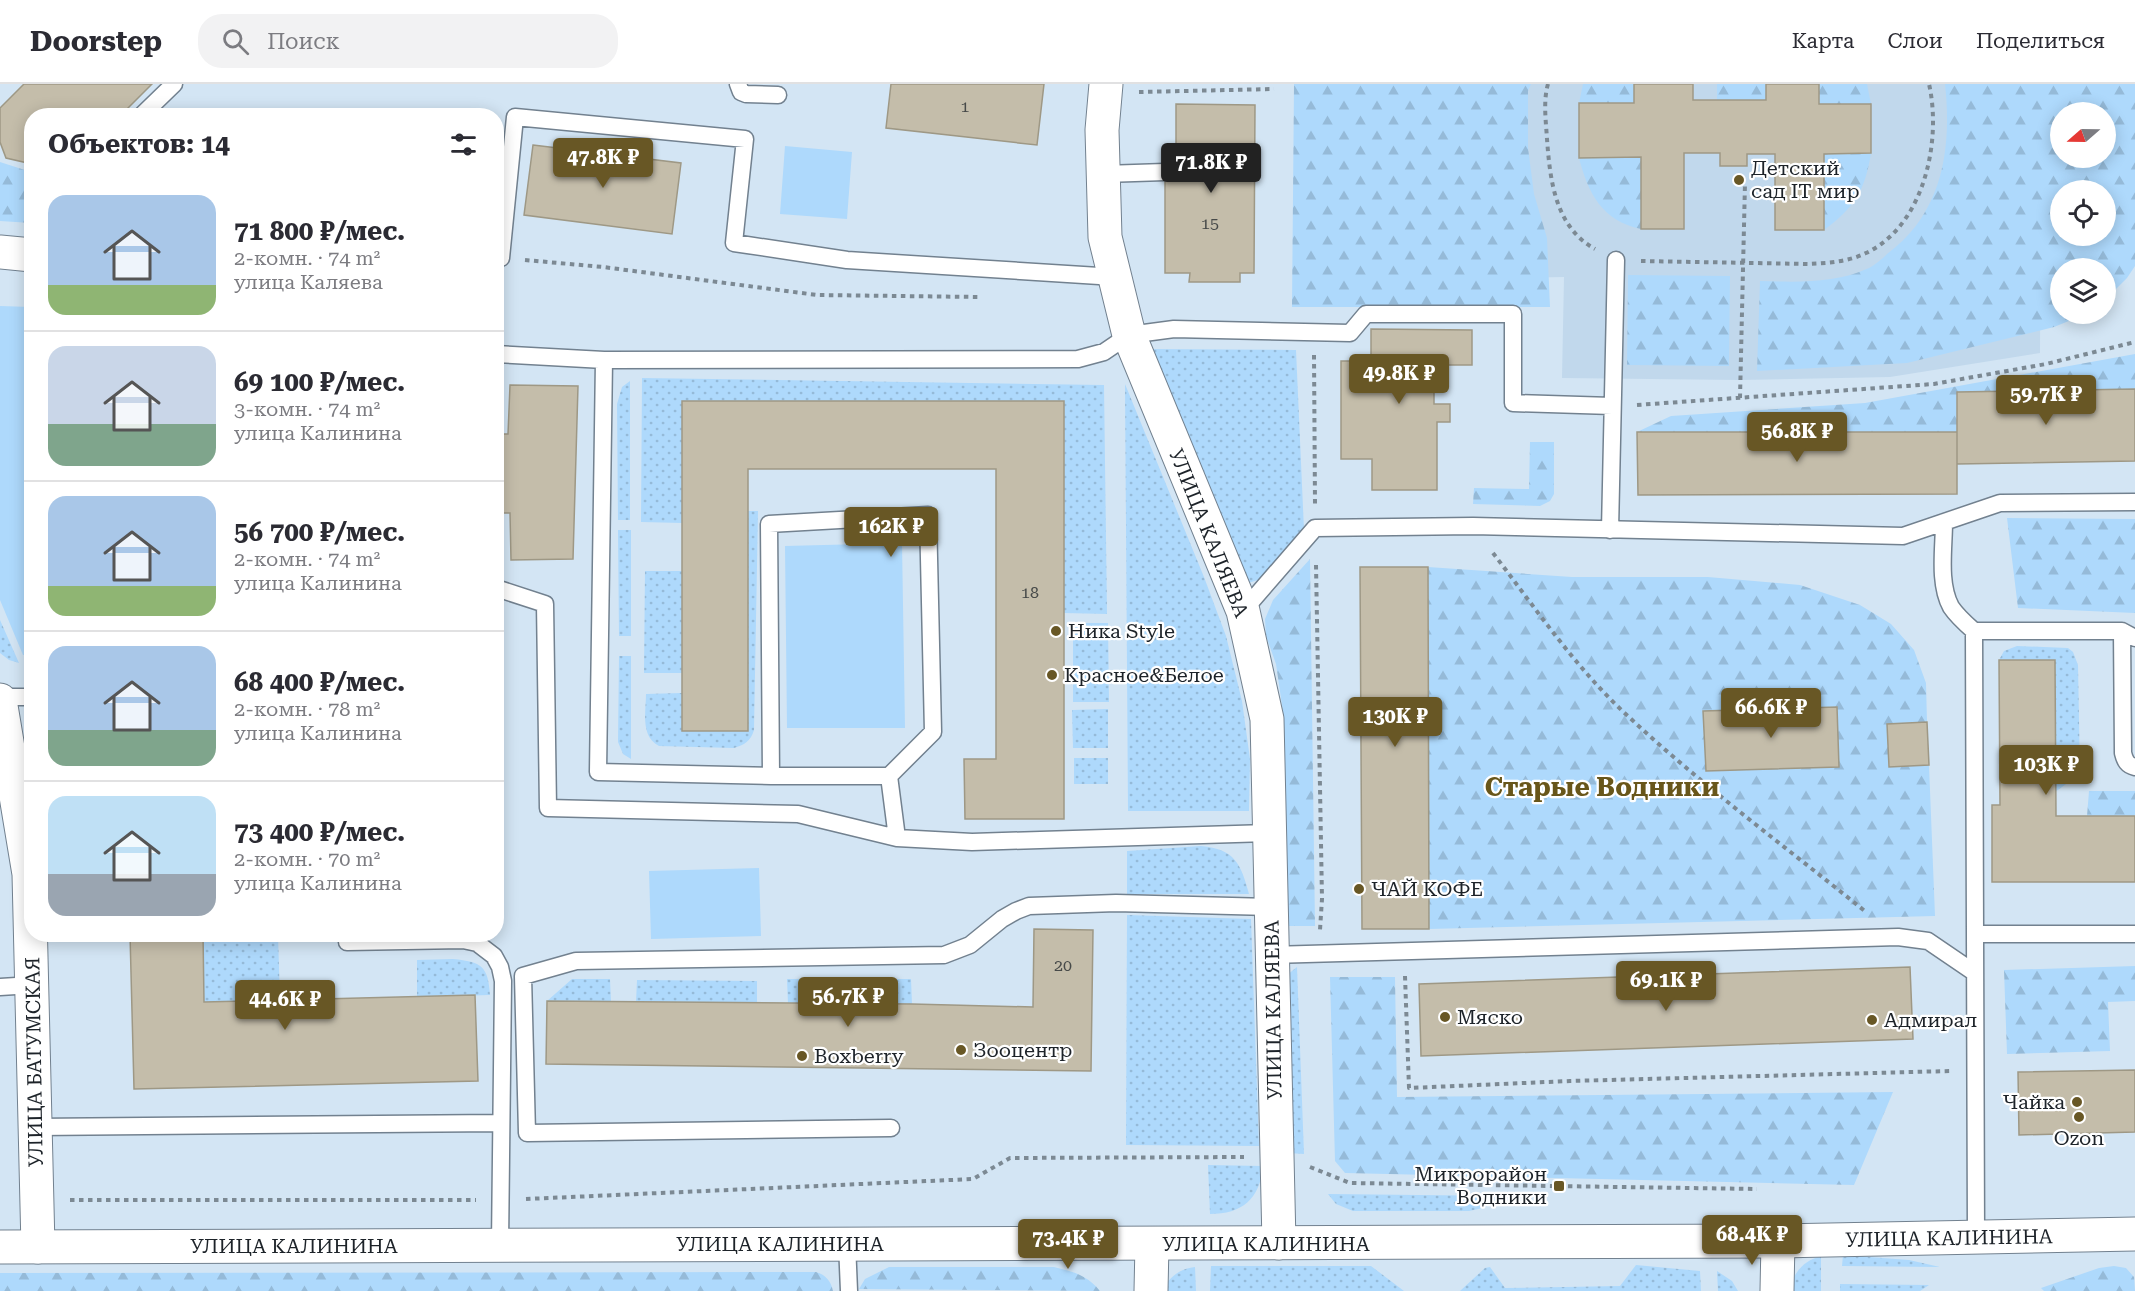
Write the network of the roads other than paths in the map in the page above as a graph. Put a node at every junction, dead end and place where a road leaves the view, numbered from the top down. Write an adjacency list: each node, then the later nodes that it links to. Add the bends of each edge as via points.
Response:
1 (174, 84): 5 (lane)
2 (738, 84): 4 (lane, via 741,92)
3 (1119, 88): 7 (main road, УЛИЦА КАЛЯЕВА, via 1102,130)
4 (778, 95)
5 (149, 108)
6 (1165, 172): 7 (lane)
7 (1104, 174): 12 (main road, УЛИЦА КАЛЯЕВА, via 1106,237)
8 (504, 225): 12 (lane, via 514,117 745,139 734,243 848,260)
9 (0, 252): 10 (main road)
10 (24, 254)
11 (1616, 260): 16 (lane)
12 (1115, 277): 13 (main road, УЛИЦА КАЛЯЕВА)
13 (1129, 335): 15 (lane, via 1104,352 1078,359); 16 (lane, via 1174,329 1350,333 1366,314 1513,314 1513,403); 21 (main road, УЛИЦА КАЛЯЕВА)
14 (504, 354): 15 (lane)
15 (604, 360): 27 (lane, via 598,772)
16 (1612, 406): 19 (lane)
17 (2135, 502): 18 (lane, via 2000,503)
18 (1944, 522): 19 (lane, via 1903,537); 22 (lane, via 1948,599)
19 (1610, 530): 21 (lane, via 1473,526 1316,528)
20 (504, 591): 30 (lane, via 545,604 548,808 798,814)
21 (1243, 611): 29 (main road, УЛИЦА КАЛЯЕВА, via 1267,719)
22 (1974, 631): 23 (lane); 33 (lane)
23 (2128, 635): 26 (lane, via 2122,753 2125,761)
24 (24, 697): 25 (lane)
25 (0, 698): 31 (main road, УЛИЦА БАТУМСКАЯ)
26 (2135, 767)
27 (771, 776): 28 (lane); 28 (lane, via 769,524 928,515 933,732)
28 (889, 776): 30 (lane)
29 (1268, 833): 30 (lane, via 972,842); 32 (main road, УЛИЦА КАЛЯЕВА)
30 (897, 838)
31 (24, 843)
32 (1270, 907): 37 (main road, УЛИЦА КАЛЯЕВА); 43 (lane, via 1040,905 1016,911 970,945 944,955 576,961 523,976 527,1133)
33 (1975, 934): 34 (lane); 38 (lane)
34 (2135, 934)
35 (31, 942): 39 (main road, УЛИЦА БАТУМСКАЯ)
36 (472, 942): 41 (lane, via 494,956 503,981)
37 (1271, 955): 38 (lane, via 1898,937 1928,941); 48 (main road, УЛИЦА КАЛЯЕВА)
38 (1975, 973): 45 (lane)
39 (32, 985): 40 (lane); 42 (main road, УЛИЦА БАТУМСКАЯ)
40 (0, 987)
41 (500, 1123): 42 (lane); 50 (lane)
42 (35, 1127): 52 (main road, УЛИЦА БАТУМСКАЯ)
43 (891, 1128)
44 (2135, 1234): 45 (main road, УЛИЦА КАЛИНИНА)
45 (1976, 1238): 46 (main road, УЛИЦА КАЛИНИНА)
46 (1778, 1242): 48 (main road, УЛИЦА КАЛИНИНА); 55 (main road)
47 (848, 1243): 49 (main road, УЛИЦА КАЛИНИНА); 50 (main road, УЛИЦА КАЛИНИНА); 53 (lane)
48 (1279, 1243): 49 (main road, УЛИЦА КАЛИНИНА)
49 (1152, 1244): 54 (main road)
50 (500, 1245): 52 (main road, УЛИЦА КАЛИНИНА)
51 (0, 1247): 52 (main road, УЛИЦА КАЛИНИНА)
52 (38, 1247)
53 (849, 1291)
54 (1151, 1291)
55 (1777, 1291)

